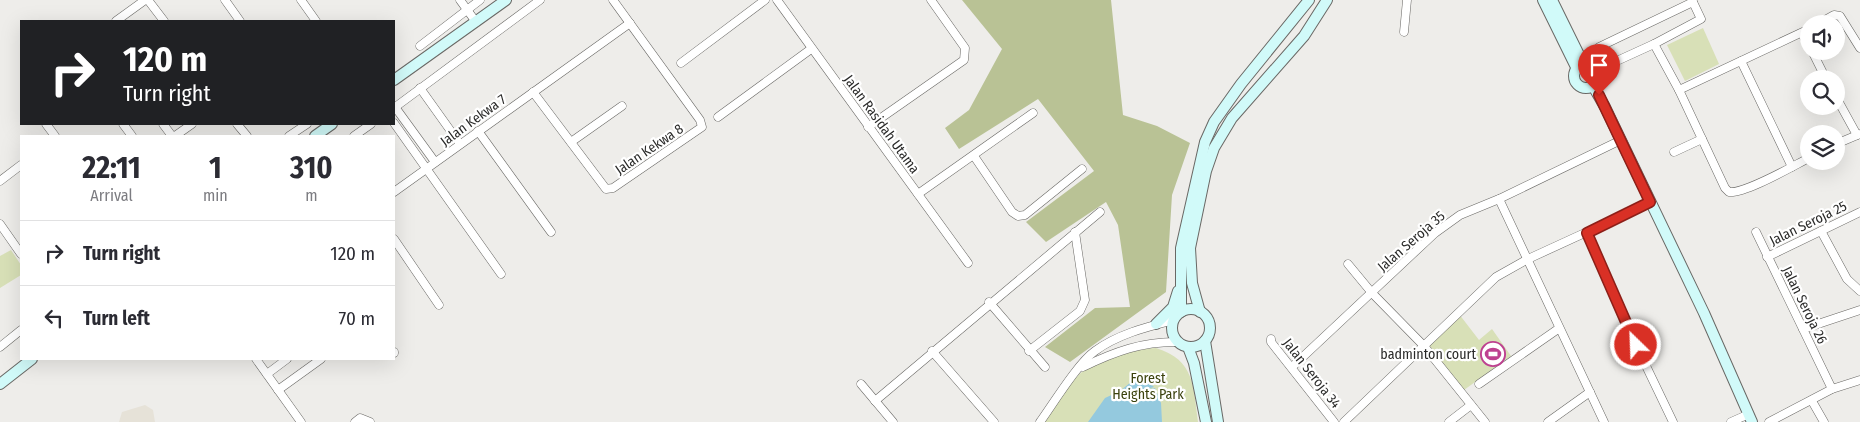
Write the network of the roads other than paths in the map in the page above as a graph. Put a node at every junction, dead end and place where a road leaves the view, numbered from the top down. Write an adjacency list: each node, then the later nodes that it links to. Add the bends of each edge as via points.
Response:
1 (147, 0): 19 (street); 20 (street)
2 (225, 0): 21 (street)
3 (301, 0): 22 (street)
4 (460, 0): 18 (street)
5 (480, 0): 18 (street)
6 (506, 0): 23 (street)
7 (540, 0): 39 (street)
8 (613, 0): 24 (street, Jalan Kekwa 8)
9 (765, 0): 34 (street)
10 (777, 0): 32 (street, Jalan Rasidah Utama)
11 (931, 0): 55 (street, via 966,48 964,60)
12 (1309, 0): 97 (street, via 1214,122 1200,156 1184,228)
13 (1327, 0): 103 (street, via 1310,28 1232,118 1214,148 1190,248 1192,283)
14 (1407, 0): 26 (street)
15 (1543, 0): 35 (street)
16 (1552, 0): 35 (street)
17 (1692, 1): 28 (street, via 1701,19); 30 (street)
18 (467, 10): 23 (street); 29 (street)
19 (117, 20)
20 (163, 20)
21 (239, 20)
22 (315, 20)
23 (476, 22): 37 (street)
24 (630, 23): 41 (street, Jalan Kekwa 7); 67 (street, Jalan Kekwa 8, via 702,127 613,188 606,189)
25 (1845, 24): 31 (street)
26 (1404, 32)
27 (1800, 33): 33 (street)
28 (1654, 44): 36 (street); 40 (street)
29 (420, 46)
30 (1599, 47)
31 (1860, 48)
32 (812, 49): 47 (street); 55 (street, Jalan Rasidah Utama)
33 (1741, 61): 40 (street); 74 (street)
34 (681, 63)
35 (1580, 67): 36 (street, via 1591,65); 38 (street, via 1575,76 1579,85)
36 (1597, 70): 38 (street, via 1597,81)
37 (395, 79)
38 (1593, 86): 65 (street)
39 (420, 88): 42 (street); 68 (street)
40 (1679, 90): 64 (street)
41 (534, 92): 56 (street, Jalan Kekwa 7); 67 (street, Jalan Kekwa 8)
42 (395, 106)
43 (622, 106): 67 (street)
44 (395, 108): 71 (street)
45 (1033, 113): 70 (street)
46 (1845, 113): 63 (street)
47 (718, 117)
48 (395, 124): 75 (street)
49 (123, 125): 57 (street)
50 (164, 125): 58 (street)
51 (190, 125): 59 (street)
52 (306, 125): 60 (street)
53 (331, 125): 61 (street)
54 (370, 125): 62 (street)
55 (868, 127): 79 (street, Jalan Rasidah Utama)
56 (478, 131): 68 (street, Jalan Kekwa 7); 86 (street)
57 (131, 135)
58 (172, 135)
59 (175, 135)
60 (290, 135)
61 (316, 135)
62 (355, 135)
63 (1858, 135): 66 (street)
64 (1702, 139): 69 (street); 74 (street, via 1729,192 1762,182)
65 (1621, 140): 80 (street, Jalan Seroja 35); 81 (street)
66 (1845, 140)
67 (571, 142)
68 (460, 144): 71 (street, Jalan Kekwa 7)
69 (1674, 152)
70 (974, 156): 76 (street, via 1018,216 1025,215); 79 (street)
71 (435, 162): 75 (street, Jalan Kekwa 7)
72 (1800, 163): 74 (street)
73 (20, 166): 77 (street)
74 (1792, 167)
75 (427, 168): 78 (street, Jalan Kekwa 7); 96 (street)
76 (1082, 168)
77 (0, 181)
78 (395, 191)
79 (918, 194): 94 (street, Jalan Rasidah Utama)
80 (1499, 199): 93 (street); 99 (street, Jalan Seroja 35, via 1460,215 1435,233)
81 (1650, 202): 89 (street); 134 (street)
82 (1100, 212): 87 (street)
83 (1860, 212): 85 (street, Jalan Seroja 25)
84 (0, 224): 91 (street)
85 (1821, 230): 92 (street, Jalan Seroja 25); 98 (street, via 1848,279)
86 (551, 232)
87 (1075, 232): 100 (street); 115 (street, via 1085,300 1083,306)
88 (1756, 232): 92 (street, Jalan Seroja 26)
89 (1587, 233): 93 (street); 149 (street)
90 (395, 240): 101 (street)
91 (20, 249)
92 (1767, 257): 107 (street, Jalan Seroja 26)
93 (1528, 259): 106 (street); 113 (street, via 1496,277)
94 (968, 263)
95 (1348, 264): 99 (street)
96 (501, 274)
97 (1181, 277): 104 (street); 105 (street, via 1173,307)
98 (1860, 291)
99 (1372, 293): 113 (street); 121 (street, Jalan Seroja 35)
100 (989, 302): 114 (street); 115 (street)
101 (439, 304)
102 (1860, 310): 107 (street)
103 (1200, 312): 104 (street, via 1190,309); 110 (street, via 1209,323)
104 (1177, 316): 105 (street); 111 (street, via 1172,329)
105 (1156, 324): 122 (street, via 1130,332 1093,352)
106 (1558, 329): 127 (street); 130 (street)
107 (1803, 329): 128 (street, Jalan Seroja 26)
108 (20, 331): 112 (street)
109 (1271, 339): 121 (street, Jalan Seroja 34)
110 (1205, 341): 111 (street, via 1197,346); 142 (street)
111 (1183, 344): 122 (street, via 1160,341 1134,346); 141 (street, via 1194,363)
112 (0, 346)
113 (1424, 346): 133 (street); 144 (street)
114 (932, 351): 131 (street); 139 (street)
115 (1030, 351): 120 (street)
116 (31, 360): 125 (street)
117 (257, 360): 123 (street)
118 (286, 360): 123 (street)
119 (320, 360): 129 (street)
120 (1045, 367)
121 (1292, 367): 143 (street, Jalan Seroja 34)
122 (1079, 369): 140 (street)
123 (267, 374): 129 (street)
124 (1860, 380): 128 (street)
125 (0, 384)
126 (861, 384): 131 (street)
127 (1479, 384)
128 (1832, 389): 132 (street)
129 (278, 390): 136 (street)
130 (1590, 392): 147 (street); 148 (street)
131 (875, 401): 138 (street)
132 (1812, 401): 151 (street); 152 (street)
133 (1471, 405): 145 (street); 146 (street)
134 (1751, 418): 150 (street)
135 (368, 420): 137 (street, via 360,418)
136 (301, 422)
137 (355, 422)
138 (893, 422)
139 (994, 422)
140 (1040, 422)
141 (1206, 422)
142 (1218, 422)
143 (1334, 422)
144 (1344, 422)
145 (1449, 422)
146 (1485, 422)
147 (1548, 422)
148 (1604, 422)
149 (1673, 422)
150 (1731, 422)
151 (1769, 422)
152 (1824, 422)

